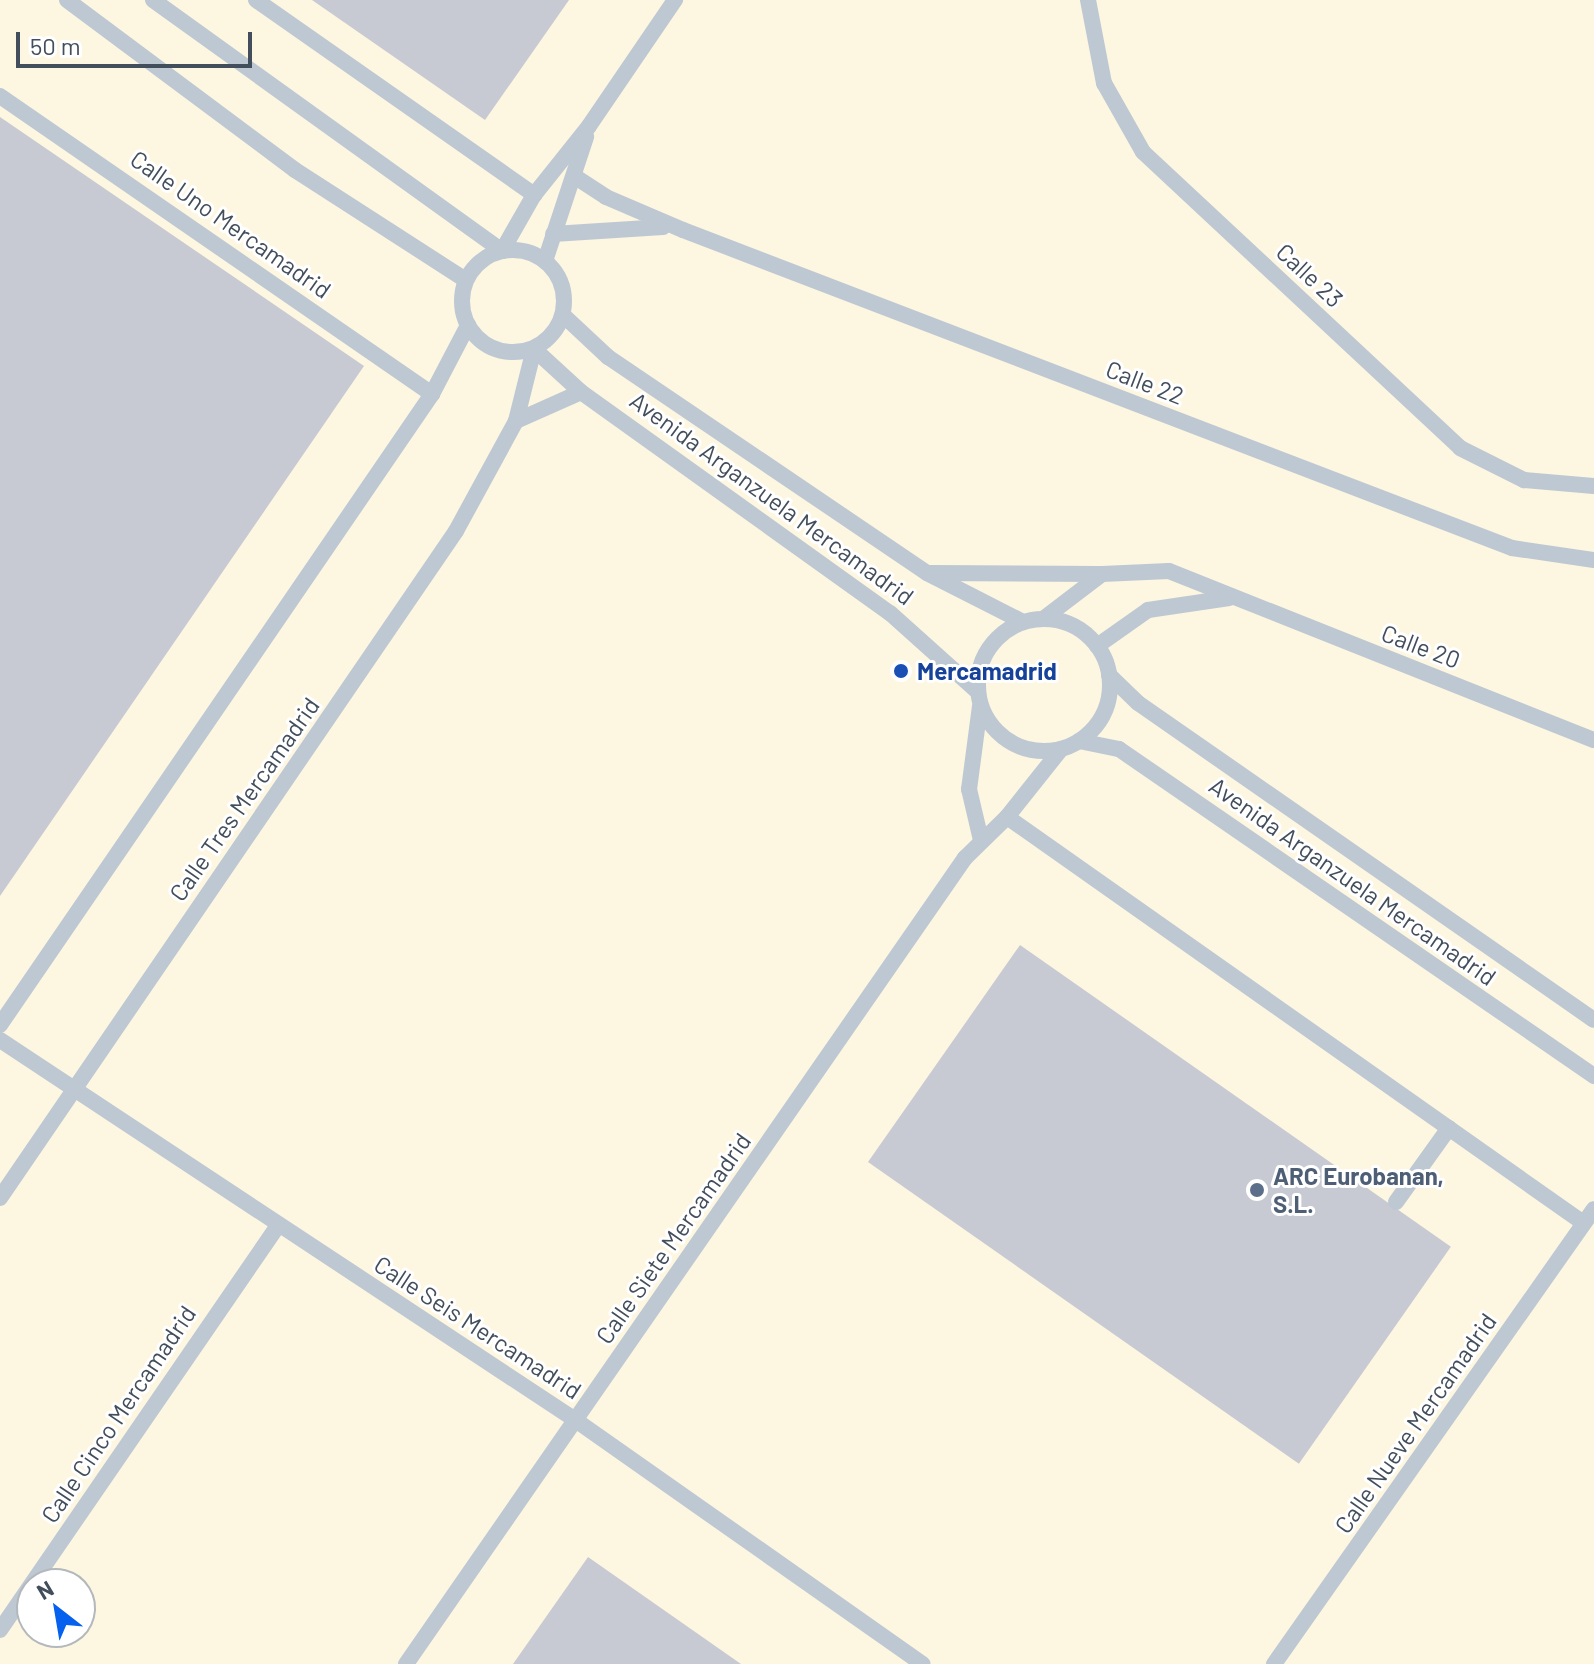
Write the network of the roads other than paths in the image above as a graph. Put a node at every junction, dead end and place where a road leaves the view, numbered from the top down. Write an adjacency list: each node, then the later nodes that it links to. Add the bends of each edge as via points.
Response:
1 (67, 0): 14 (lane, via 295,170)
2 (153, 0): 12 (lane)
3 (256, 0): 9 (lane)
4 (675, 0): 7 (lane)
5 (1088, 0): 21 (lane, Calle 23, via 1104,83 1143,152 1460,448 1524,480)
6 (0, 96): 19 (lane, Calle Uno Mercamadrid)
7 (589, 126): 8 (lane); 9 (lane)
8 (574, 176): 10 (lane, Calle 22, via 606,197); 11 (lane)
9 (534, 195): 12 (lane)
10 (683, 230): 11 (lane, Calle 22, via 651,225); 22 (lane, Calle 22, via 1512,548)
11 (553, 234): 13 (lane)
12 (502, 251): 13 (lane, via 532,253); 14 (lane, via 487,257)
13 (545, 261): 15 (lane, via 562,285)
14 (466, 280): 16 (lane, via 462,311)
15 (563, 315): 17 (lane, via 557,329); 23 (lane, Avenida Arganzuela Mercamadrid, via 608,357)
16 (468, 325): 17 (lane, via 489,347 504,352); 19 (lane)
17 (534, 349): 18 (lane, Avenida Arganzuela Mercamadrid); 20 (lane, Calle Tres Mercamadrid)
18 (581, 392): 20 (lane); 30 (lane, Avenida Arganzuela Mercamadrid, via 890,613)
19 (432, 394): 37 (lane)
20 (516, 421): 40 (lane, Calle Tres Mercamadrid, via 456,531)
21 (1594, 486)
22 (1594, 560)
23 (927, 573): 24 (lane, Calle 20); 27 (lane, Avenida Arganzuela Mercamadrid)
24 (1102, 574): 25 (lane, Calle 20, via 1169,571); 26 (lane)
25 (1231, 598): 28 (lane, via 1148,610); 31 (lane, Calle 20)
26 (1043, 619): 27 (lane); 28 (lane, via 1073,626)
27 (1023, 622): 30 (lane, via 990,646 981,664)
28 (1097, 646): 29 (lane)
29 (1109, 675): 32 (lane, via 1104,712); 36 (lane, Avenida Arganzuela Mercamadrid, via 1138,703)
30 (979, 698): 33 (lane, via 997,733 1011,743 1027,749); 35 (lane, via 969,789)
31 (1594, 740)
32 (1079, 741): 33 (lane); 39 (lane, Avenida Arganzuela Mercamadrid, via 1119,749)
33 (1061, 749): 34 (lane, Calle Siete Mercamadrid)
34 (1007, 817): 35 (lane, Calle Siete Mercamadrid); 41 (lane)
35 (981, 840): 47 (lane, Calle Siete Mercamadrid)
36 (1594, 1020)
37 (0, 1025)
38 (0, 1040): 40 (lane, Calle Seis Mercamadrid)
39 (1594, 1076)
40 (73, 1088): 42 (lane, Calle Tres Mercamadrid); 46 (lane, Calle Seis Mercamadrid)
41 (1449, 1128): 43 (lane); 45 (lane)
42 (0, 1198)
43 (1396, 1202)
44 (1594, 1209): 45 (lane, Calle Nueve Mercamadrid)
45 (1582, 1222): 51 (lane, Calle Nueve Mercamadrid)
46 (278, 1225): 47 (lane, Calle Seis Mercamadrid); 48 (lane, Calle Cinco Mercamadrid)
47 (574, 1419): 49 (lane, Calle Siete Mercamadrid); 50 (lane, Calle Seis Mercamadrid)
48 (0, 1630)
49 (406, 1664)
50 (923, 1664)
51 (1274, 1664)

